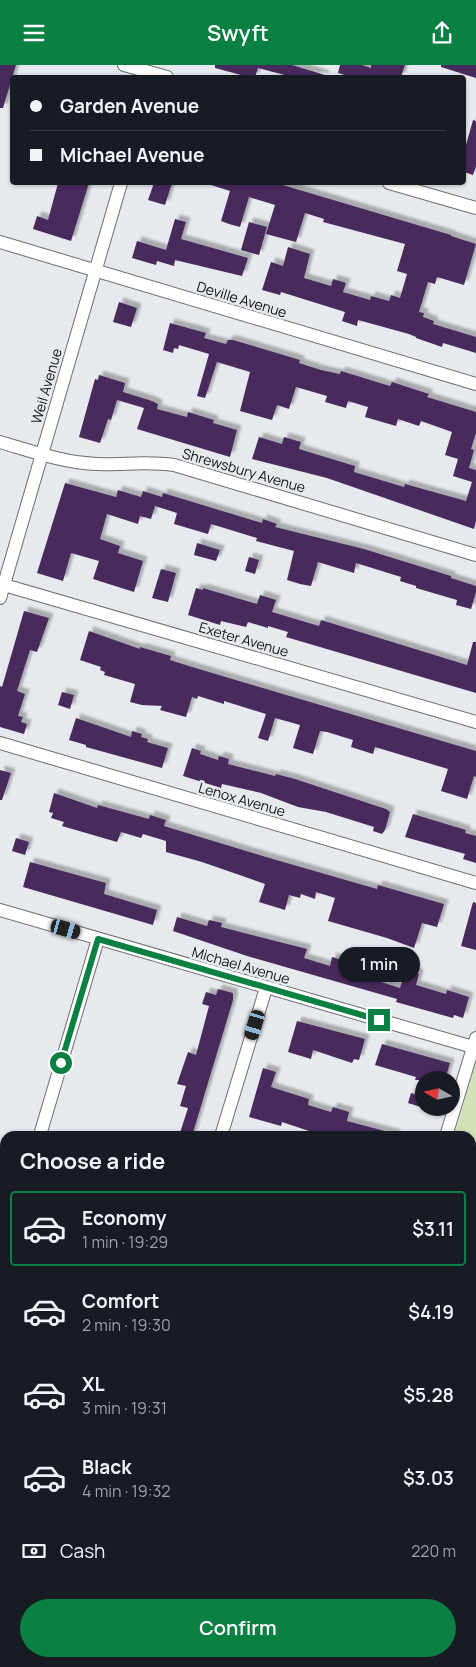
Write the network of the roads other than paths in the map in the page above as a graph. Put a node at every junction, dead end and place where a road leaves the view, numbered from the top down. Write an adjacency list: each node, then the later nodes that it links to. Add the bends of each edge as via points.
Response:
1 (124, 65): 2 (street)
2 (154, 72)
3 (120, 185): 7 (street, Weil Avenue)
4 (396, 185): 5 (street)
5 (476, 209)
6 (0, 241): 7 (street, Deville Avenue)
7 (95, 271): 8 (street, Deville Avenue); 10 (street, Weil Avenue)
8 (476, 384)
9 (0, 442): 10 (street, Shrewsbury Avenue)
10 (42, 454): 11 (street, Shrewsbury Avenue, via 97,464 155,462 174,465); 12 (street, Weil Avenue)
11 (476, 555)
12 (4, 585): 13 (street, Weil Avenue); 14 (street, Exeter Avenue)
13 (0, 598)
14 (476, 722)
15 (0, 743): 16 (street, Lenox Avenue)
16 (476, 883)
17 (0, 910): 18 (street, Michael Avenue)
18 (98, 939): 19 (street, Michael Avenue); 21 (street)
19 (266, 988): 20 (street, Michael Avenue); 22 (street)
20 (475, 1042): 23 (street)
21 (41, 1131)
22 (223, 1131)
23 (448, 1131)

